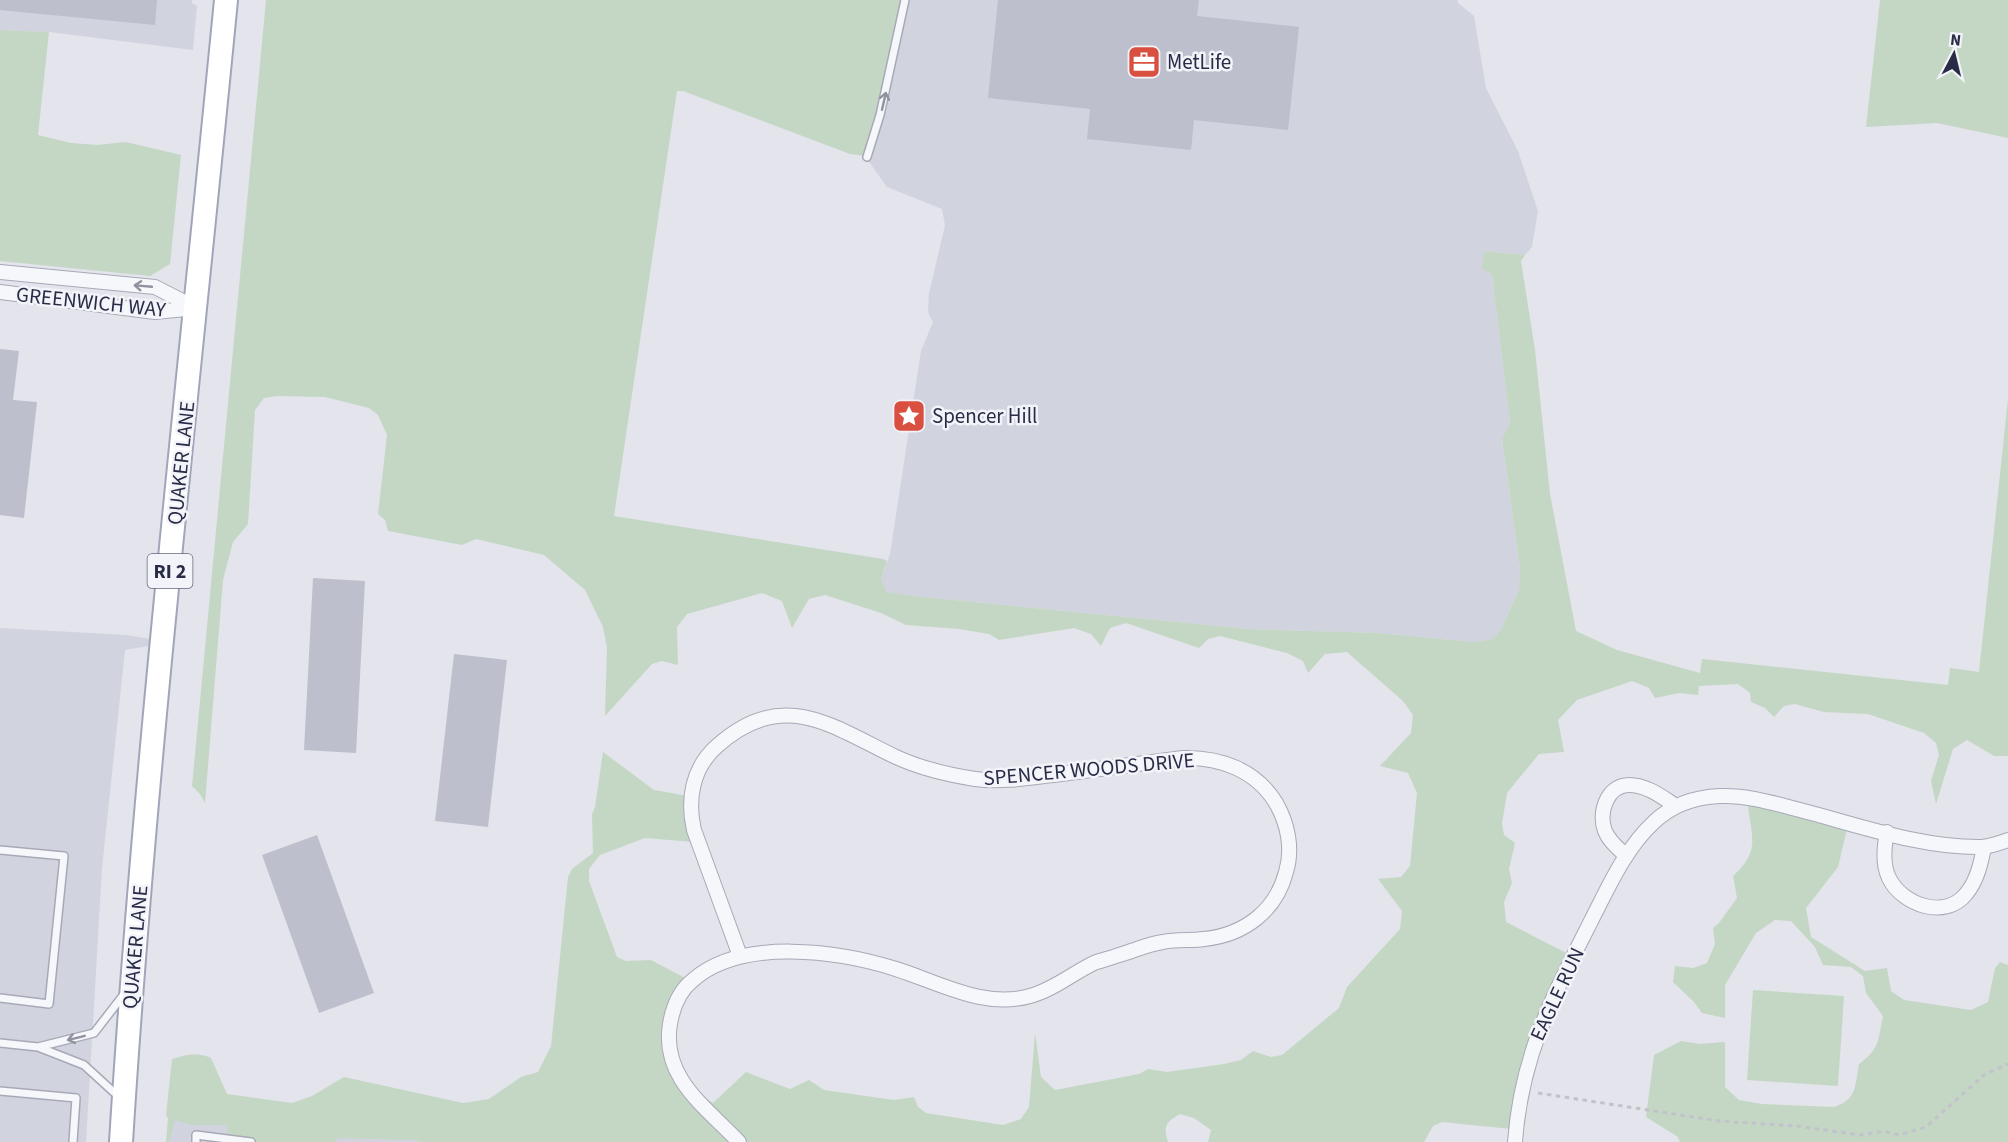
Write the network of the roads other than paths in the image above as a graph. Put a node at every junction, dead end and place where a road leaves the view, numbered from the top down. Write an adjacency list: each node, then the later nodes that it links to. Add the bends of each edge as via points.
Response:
1 (226, 0): 6 (main road, QUAKER LANE / RI 2)
2 (904, 0): 3 (lane, one-way to 2, via 880,115)
3 (867, 157)
4 (0, 272): 6 (street, GREENWICH WAY, one-way to 4, via 156,287)
5 (0, 292): 6 (street, GREENWICH WAY, via 155,312)
6 (196, 308): 14 (main road, QUAKER LANE / RI 2)
7 (1676, 806): 8 (street, EAGLE RUN, via 1709,797 1744,797); 12 (street, EAGLE RUN, via 1639,837); 12 (street, via 1636,786 1624,785 1614,790 1604,805 1603,823 1609,839)
8 (1887, 832): 10 (street, EAGLE RUN, via 1941,844); 10 (street, via 1884,862 1895,888 1905,898 1932,907 1965,896 1976,876)
9 (2008, 840): 10 (street, EAGLE RUN)
10 (1984, 847)
11 (0, 850): 15 (lane, via 64,856 49,1004)
12 (1626, 856): 25 (street, EAGLE RUN, via 1551,1001 1531,1051)
13 (740, 956): 13 (street, SPENCER WOODS DRIVE, via 778,952 842,957 894,969 986,999 1031,996 1096,963 1164,941 1217,938 1246,927 1268,908 1283,883 1289,854 1286,826 1274,800 1254,778 1229,764 1199,758 1007,780 975,779 912,764 814,718 767,718 734,733 714,749 698,772 691,798 694,830); 24 (street, SPENCER WOODS DRIVE, via 707,969 683,990 672,1011 668,1044 672,1065 682,1082)
14 (131, 985): 17 (lane, one-way to 17, via 94,1033); 19 (main road, QUAKER LANE / RI 2)
15 (0, 999)
16 (0, 1044): 17 (lane)
17 (38, 1047): 19 (lane, via 84,1065)
18 (0, 1091): 21 (lane, via 76,1098)
19 (123, 1101): 22 (main road, QUAKER LANE / RI 2)
20 (196, 1138): 23 (lane)
21 (73, 1142)
22 (121, 1142)
23 (251, 1142)
24 (739, 1142)
25 (1515, 1142)

